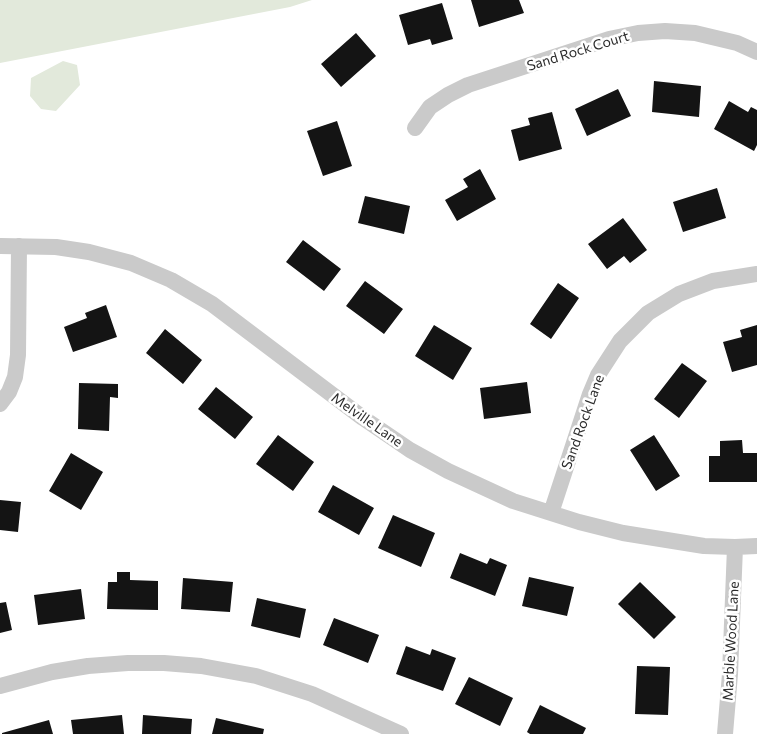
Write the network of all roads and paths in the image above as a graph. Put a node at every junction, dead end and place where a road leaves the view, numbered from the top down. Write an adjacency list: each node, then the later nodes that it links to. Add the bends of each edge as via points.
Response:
1 (757, 52): 2 (street, Sand Rock Court, via 737,43 695,33 638,33 462,88 430,107)
2 (415, 128)
3 (0, 246): 4 (street, Melville Lane)
4 (19, 246): 6 (street, via 18,355 10,392); 7 (street, Melville Lane, via 89,252 131,263 171,280 212,304 410,450 494,493)
5 (757, 274): 7 (street, Sand Rock Lane, via 713,281 679,294 648,313 620,341 590,394)
6 (0, 404)
7 (550, 513): 9 (street, Melville Lane, via 623,533)
8 (757, 546): 9 (street, Melville Lane)
9 (735, 548): 12 (street, Marble Wood Lane)
10 (0, 686): 11 (street, via 88,666 128,663 201,666 256,676 312,694)
11 (401, 734)
12 (725, 734)

